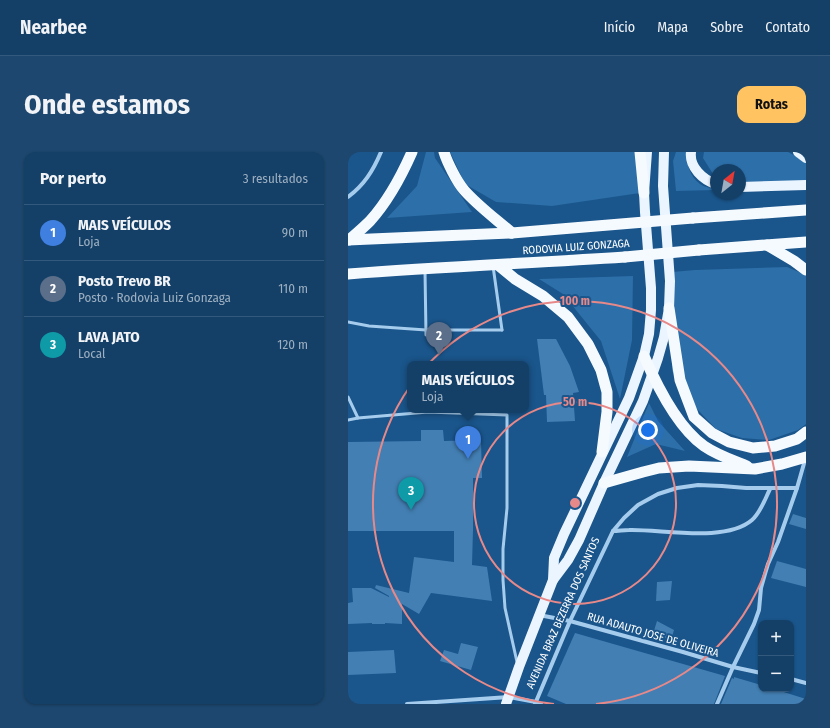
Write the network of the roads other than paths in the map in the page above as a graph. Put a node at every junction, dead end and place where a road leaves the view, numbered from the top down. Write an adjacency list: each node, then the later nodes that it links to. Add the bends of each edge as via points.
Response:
1 (381, 152): 14 (street, via 374,168 358,190)
2 (412, 152): 17 (highway, via 387,200 369,222)
3 (444, 152): 16 (highway, via 463,189)
4 (640, 152): 13 (highway)
5 (648, 152): 13 (main road)
6 (664, 152): 24 (main road, via 663,186 670,281)
7 (691, 152): 10 (main road, via 692,164 700,175)
8 (798, 152): 9 (main road)
9 (806, 158)
10 (710, 181)
11 (806, 185): 12 (main road)
12 (746, 187)
13 (644, 193): 28 (main road, via 651,288 649,334)
14 (348, 197)
15 (806, 210): 16 (highway, RODOVIA LUIZ GONZAGA, bridge)
16 (512, 233): 17 (highway, RODOVIA LUIZ GONZAGA)
17 (348, 240)
18 (806, 242): 19 (highway, RODOVIA LUIZ GONZAGA)
19 (767, 245): 20 (highway, RODOVIA LUIZ GONZAGA, bridge); 22 (highway)
20 (496, 265): 21 (highway, RODOVIA LUIZ GONZAGA); 26 (lane, via 502,331); 37 (highway, via 543,296 568,317 588,344 601,370 606,392 607,412)
21 (425, 269): 23 (highway, RODOVIA LUIZ GONZAGA); 26 (lane)
22 (806, 270)
23 (348, 274)
24 (669, 308): 29 (main road, via 664,337); 36 (highway, via 680,380 694,417 712,433 729,442 753,448 775,446 796,439)
25 (348, 322): 26 (lane)
26 (426, 330): 27 (lane)
27 (426, 335)
28 (644, 356): 29 (highway); 37 (main road, via 629,398)
29 (652, 375): 39 (highway, via 678,418 694,436 720,455); 40 (main road, via 643,401)
30 (348, 397): 34 (lane)
31 (408, 413): 34 (lane)
32 (468, 413): 33 (lane)
33 (507, 415): 47 (lane, via 507,508 503,580 505,608)
34 (358, 418): 35 (lane)
35 (348, 420)
36 (806, 432)
37 (602, 452): 44 (main road, via 554,558)
38 (806, 459): 39 (highway); 41 (street)
39 (755, 469): 40 (highway, via 689,466 659,468)
40 (604, 483): 44 (main road, via 579,540)
41 (797, 488): 42 (street, AVENIDA BRAZ BEZERRA DOS SANTOS); 48 (street, via 766,569 754,624)
42 (770, 489): 43 (street, AVENIDA BRAZ BEZERRA DOS SANTOS, via 698,485 677,488 658,494 638,505); 43 (street, via 760,511 752,521 737,528 709,533)
43 (613, 531): 46 (street, AVENIDA BRAZ BEZERRA DOS SANTOS)
44 (553, 580): 45 (main road, AVENIDA BRAZ BEZERRA DOS SANTOS)
45 (539, 615): 46 (street, RUA ADAUTO JOSE DE OLIVEIRA); 47 (main road, AVENIDA BRAZ BEZERRA DOS SANTOS)
46 (570, 621): 48 (street, RUA ADAUTO JOSE DE OLIVEIRA); 53 (street, AVENIDA BRAZ BEZERRA DOS SANTOS)
47 (519, 667): 52 (main road, AVENIDA BRAZ BEZERRA DOS SANTOS)
48 (733, 667): 49 (street, RUA ADAUTO JOSE DE OLIVEIRA); 56 (street)
49 (758, 672)
50 (794, 680): 51 (street)
51 (806, 683)
52 (507, 700): 53 (street); 54 (street)
53 (535, 703): 55 (street)
54 (407, 704)
55 (542, 704)
56 (717, 704)

